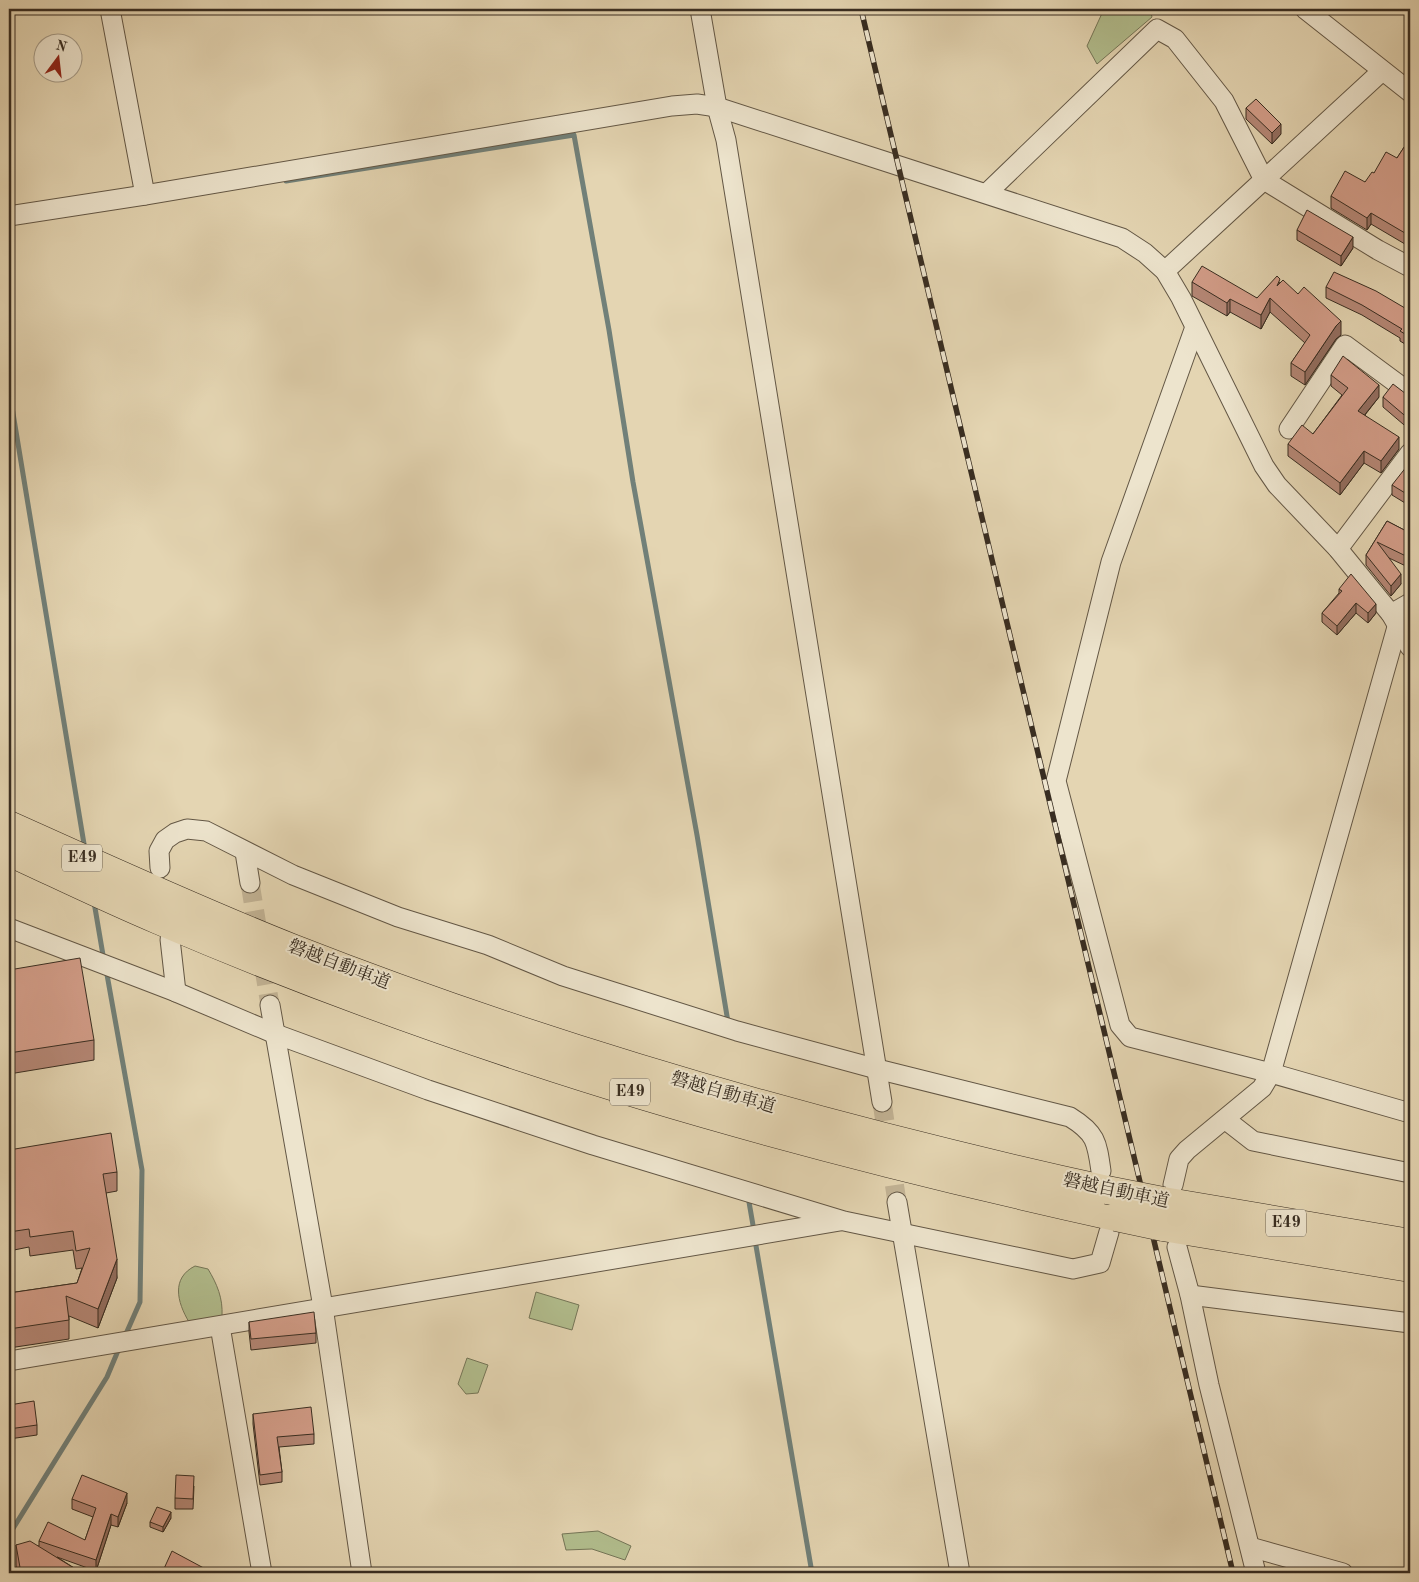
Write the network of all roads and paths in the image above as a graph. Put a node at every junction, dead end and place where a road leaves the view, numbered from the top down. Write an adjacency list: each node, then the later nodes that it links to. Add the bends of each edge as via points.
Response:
1 (110, 9): 9 (street)
2 (700, 9): 6 (street)
3 (1305, 9): 4 (street)
4 (1382, 71): 5 (street); 7 (street)
5 (1410, 92)
6 (717, 107): 8 (street); 9 (street, via 697,104 672,106); 34 (street, via 726,140)
7 (1264, 180): 8 (street, via 1224,101 1176,39 1157,29); 11 (street); 12 (street)
8 (987, 193): 12 (street, via 1122,238)
9 (145, 195): 10 (street)
10 (9, 216)
11 (1410, 267)
12 (1164, 271): 13 (street, via 1182,298)
13 (1195, 327): 17 (street, via 1264,466 1277,485); 35 (street, via 1111,562 1056,781 1120,1026 1130,1037)
14 (1409, 391): 15 (street, via 1345,344)
15 (1290, 429)
16 (1409, 458): 17 (street)
17 (1338, 549): 19 (street)
18 (1410, 603): 19 (street)
19 (1394, 620): 20 (street); 35 (street)
20 (1410, 647)
21 (9, 810): 26 (highway)
22 (9, 825): 26 (highway, 磐越自動車道 / E49)
23 (9, 852): 28 (highway, 磐越自動車道 / E49)
24 (245, 852): 26 (street, via 206,832 187,829 174,833 159,850); 27 (street); 34 (street, via 398,918 488,945 563,976 730,1029)
25 (9, 864): 28 (highway)
26 (158, 879): 40 (highway, 磐越自動車道 / E49, via 292,947 401,988 643,1070 992,1164)
27 (250, 883)
28 (112, 899): 30 (highway, 磐越自動車道 / E49)
29 (9, 928): 31 (street)
30 (164, 929): 31 (street); 44 (highway, 磐越自動車道 / E49, via 395,1013 638,1094)
31 (176, 992): 33 (street)
32 (270, 1005): 33 (street)
33 (273, 1033): 43 (street, via 592,1145); 49 (street)
34 (877, 1069): 36 (street); 40 (street, via 1070,1116 1086,1126 1097,1142)
35 (1271, 1073): 37 (street); 38 (street, via 1262,1088)
36 (882, 1102)
37 (1410, 1113)
38 (1226, 1120): 39 (street, via 1253,1141); 42 (street, via 1179,1159)
39 (1410, 1173)
40 (1104, 1180): 42 (highway, 磐越自動車道 / E49, bridge)
41 (897, 1202): 45 (street)
42 (1169, 1215): 44 (highway, 磐越自動車道 / E49, bridge); 46 (highway, 磐越自動車道 / E49); 47 (highway, 磐越自動車道 / E49); 48 (street)
43 (844, 1221): 45 (street); 49 (street)
44 (1113, 1225): 45 (street, via 1100,1263 1073,1269)
45 (902, 1232): 56 (street)
46 (1410, 1243)
47 (1410, 1268)
48 (1190, 1295): 50 (street); 53 (street)
49 (323, 1307): 51 (street); 55 (street)
50 (1410, 1323)
51 (220, 1326): 52 (street); 54 (street)
52 (9, 1361)
53 (1250, 1547): 57 (street); 58 (street)
54 (262, 1573)
55 (362, 1573)
56 (960, 1573)
57 (1256, 1573)
58 (1343, 1573)

